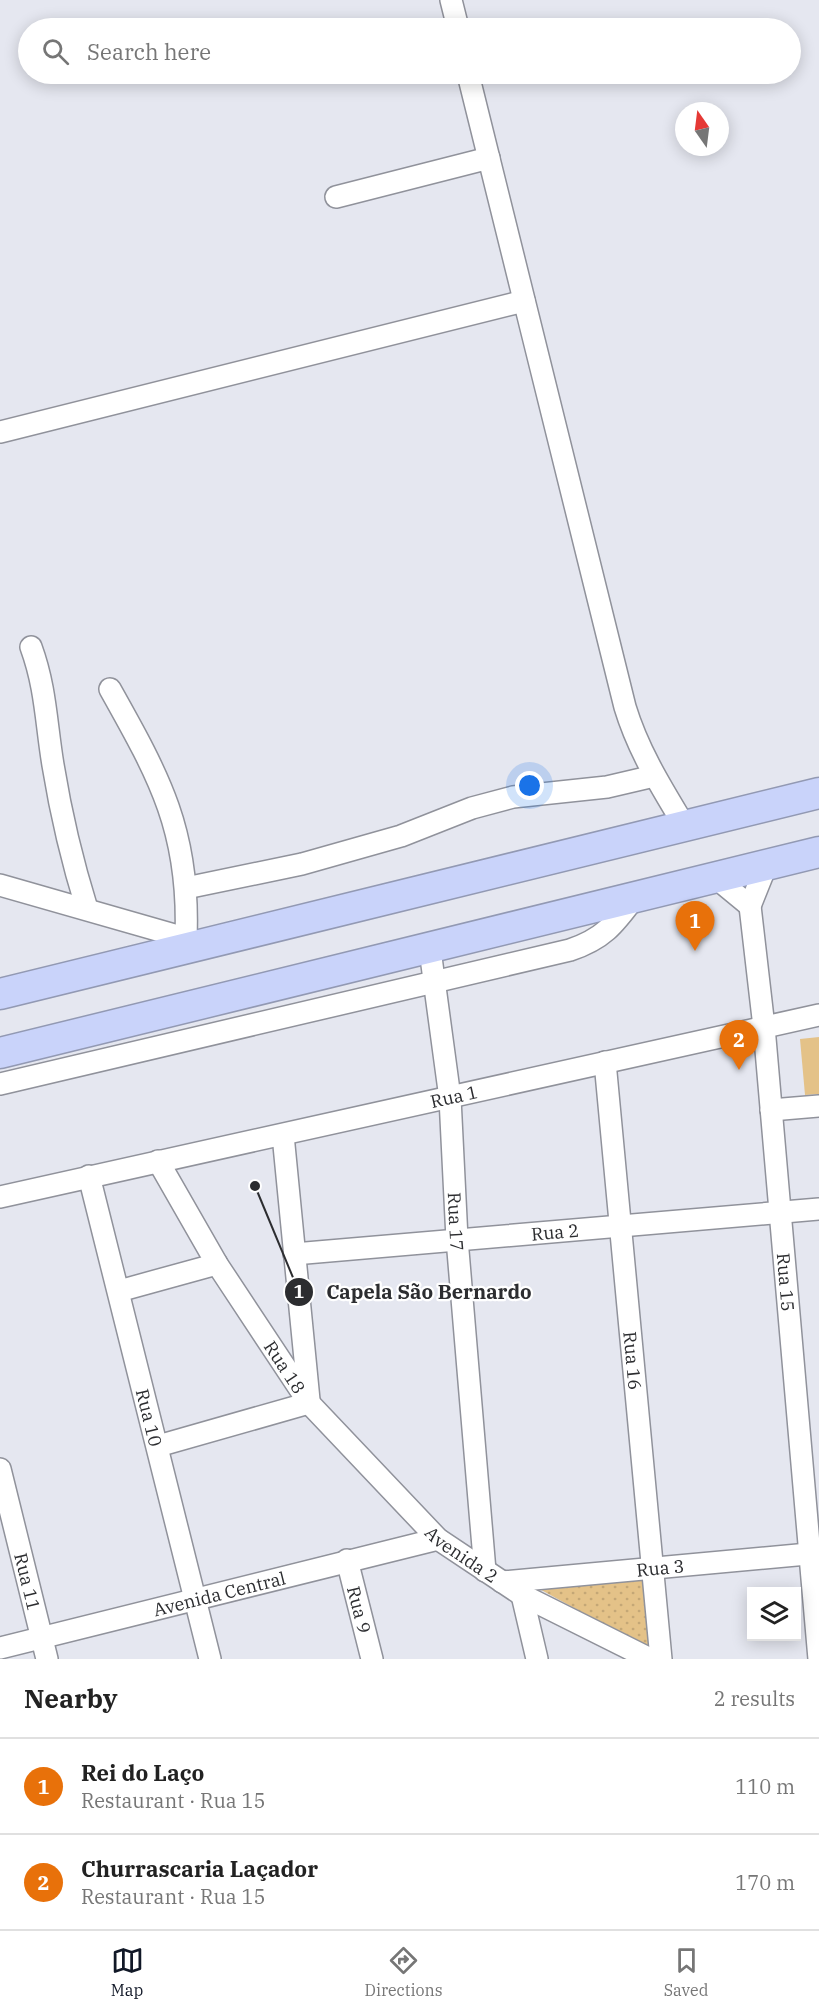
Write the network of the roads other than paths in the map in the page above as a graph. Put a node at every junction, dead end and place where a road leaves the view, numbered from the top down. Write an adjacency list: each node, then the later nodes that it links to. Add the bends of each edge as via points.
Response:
1 (451, 0): 2 (street)
2 (456, 18)
3 (470, 84): 4 (street)
4 (489, 158): 5 (street); 6 (street)
5 (336, 197)
6 (524, 301): 7 (street); 10 (street, via 625,707)
7 (0, 432)
8 (32, 647): 20 (street, via 45,693 53,764 72,859)
9 (110, 689): 17 (street, via 164,792 180,844)
10 (654, 776): 12 (street); 17 (street, via 607,787 513,796 379,843)
11 (819, 793): 12 (highway)
12 (684, 825): 21 (highway)
13 (819, 852): 14 (highway)
14 (766, 866): 15 (highway); 19 (street)
15 (716, 878): 18 (highway); 19 (street)
16 (0, 885): 20 (street)
17 (186, 888): 21 (street)
18 (634, 898): 22 (highway); 23 (street, via 612,927 585,945)
19 (750, 906): 26 (street, Rua 15)
20 (87, 909): 21 (street)
21 (194, 940): 24 (highway)
22 (430, 950): 23 (street, Rua 17); 27 (highway)
23 (434, 980): 29 (street); 30 (street, Rua 17)
24 (0, 994)
25 (819, 1014): 26 (street, Rua 1)
26 (764, 1027): 28 (street, Rua 1); 32 (street, Rua 15)
27 (0, 1053)
28 (605, 1062): 30 (street, Rua 1); 39 (street, Rua 16)
29 (0, 1084)
30 (450, 1098): 33 (street, Rua 1); 40 (street, Rua 17)
31 (819, 1106): 32 (street)
32 (771, 1110): 38 (street, Rua 15)
33 (282, 1135): 34 (street, Rua 1); 41 (street, Rua 18)
34 (158, 1161): 35 (street, Rua 1); 42 (street, Rua 18)
35 (89, 1176): 36 (street); 43 (street, Rua 10)
36 (0, 1197)
37 (819, 1209): 38 (street, Rua 2)
38 (779, 1213): 39 (street, Rua 2); 48 (street, Rua 15)
39 (621, 1226): 40 (street, Rua 2); 50 (street, Rua 16)
40 (457, 1239): 41 (street, Rua 2); 51 (street, Rua 17)
41 (294, 1254): 44 (street, Rua 18)
42 (217, 1264): 43 (street); 44 (street, Rua 18)
43 (119, 1291): 45 (street, Rua 10)
44 (309, 1403): 45 (street); 47 (street, Avenida 2)
45 (158, 1446): 53 (street, Rua 10)
46 (0, 1468): 54 (street, Rua 11)
47 (438, 1539): 49 (street, Avenida Central); 51 (street, Avenida 2)
48 (814, 1553): 50 (street, Rua 3); 62 (street, Rua 15)
49 (347, 1560): 53 (street, Avenida Central); 58 (street, Rua 9)
50 (652, 1567): 51 (street, Rua 3); 61 (street, Rua 16)
51 (493, 1577): 52 (street, Avenida 2)
52 (522, 1595): 59 (street); 60 (street, Avenida 2)
53 (195, 1598): 54 (street, Avenida Central); 57 (street, Rua 10)
54 (41, 1637): 55 (street, Avenida Central); 56 (street, Rua 11)
55 (0, 1648)
56 (47, 1659)
57 (210, 1659)
58 (372, 1659)
59 (537, 1659)
60 (650, 1659)
61 (661, 1659)
62 (819, 1659)

